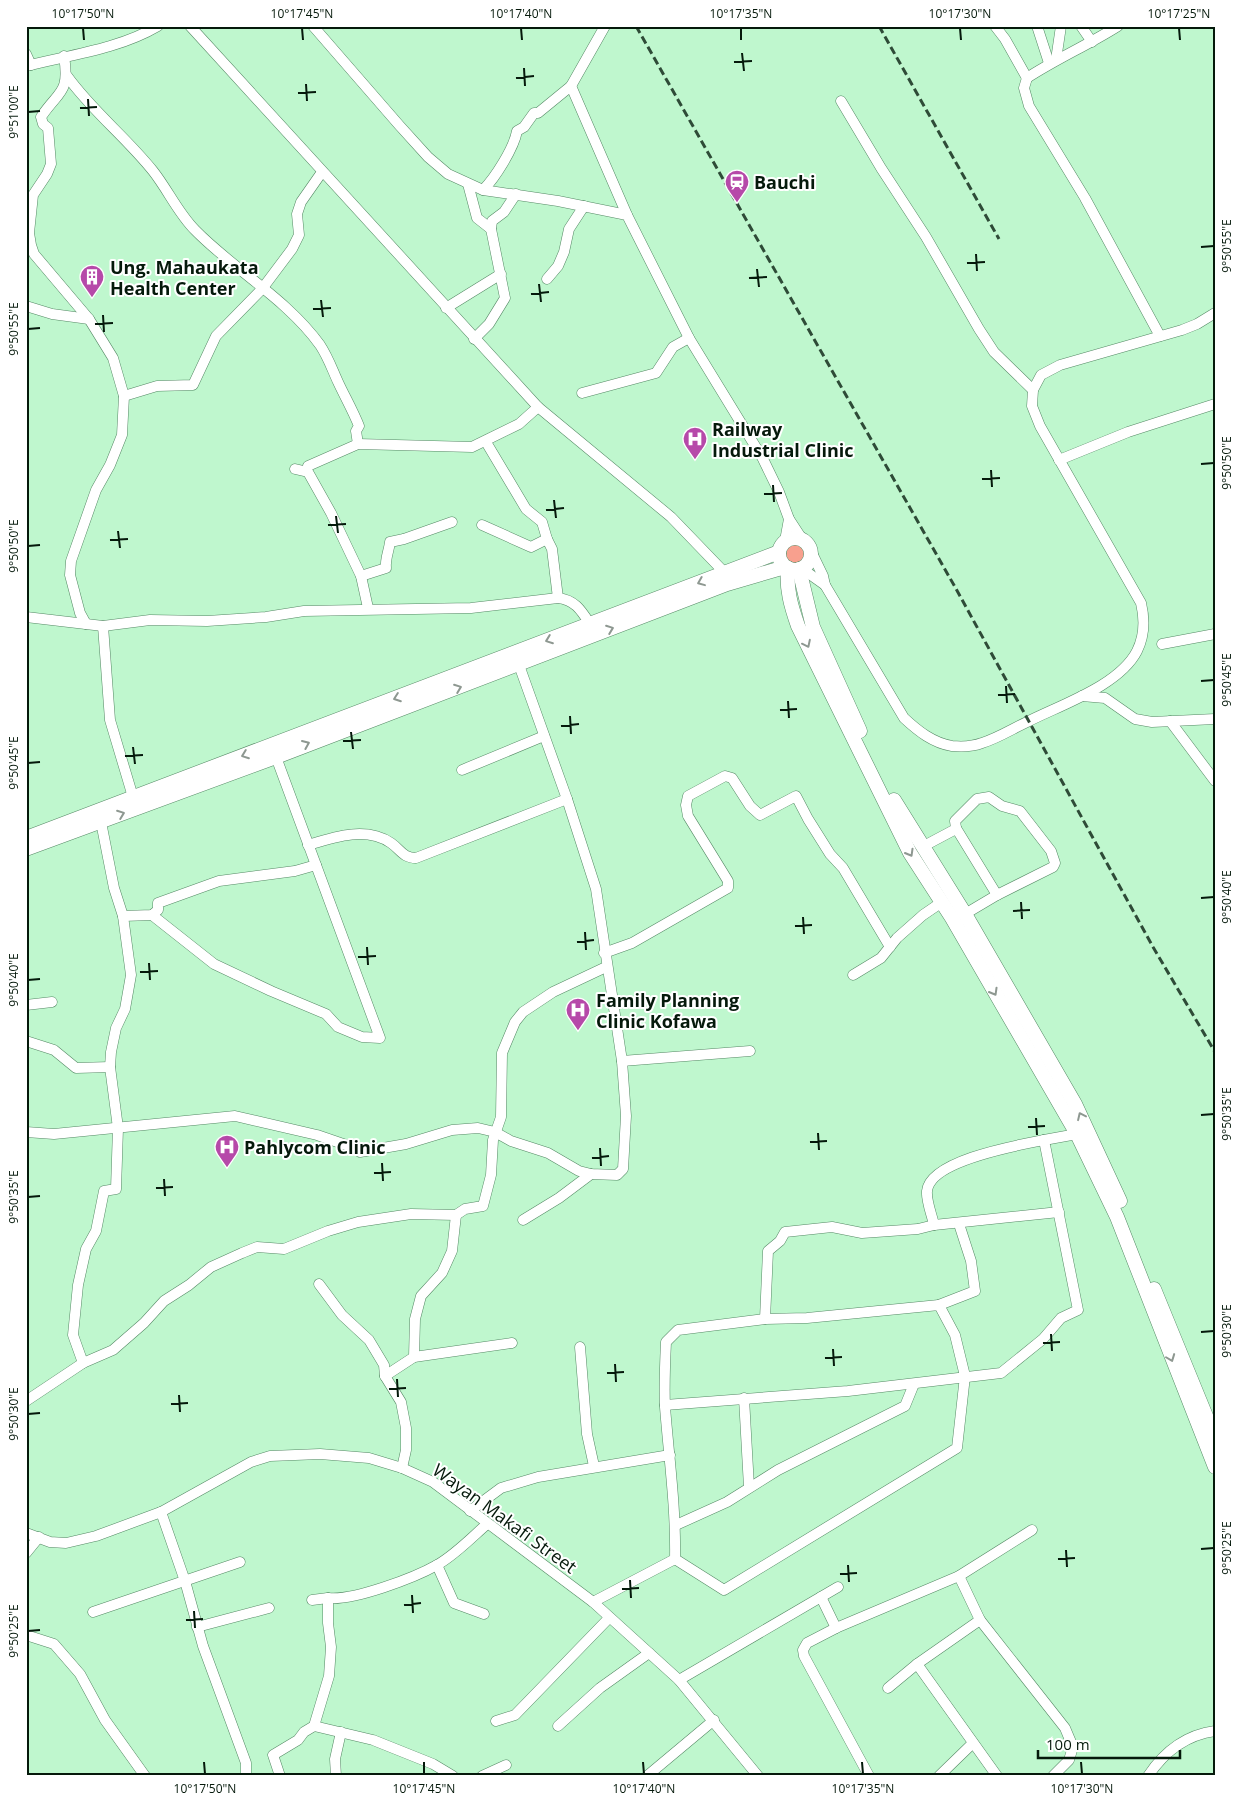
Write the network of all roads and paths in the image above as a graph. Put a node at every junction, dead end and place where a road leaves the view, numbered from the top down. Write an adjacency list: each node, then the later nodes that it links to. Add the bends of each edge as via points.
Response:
1 (158, 26): 12 (street, via 141,37)
2 (190, 26): 19 (street)
3 (313, 26): 20 (street, via 428,157 448,174)
4 (605, 26): 17 (street)
5 (995, 26): 16 (street)
6 (1036, 26): 13 (street)
7 (1061, 26): 13 (street)
8 (1081, 26): 10 (street)
9 (1118, 26): 10 (street)
10 (1092, 42): 13 (street)
11 (26, 54): 14 (street)
12 (64, 56): 14 (street); 15 (street)
13 (1053, 61): 16 (street)
14 (29, 65)
15 (67, 76): 26 (street, via 63,92 42,117 48,128 51,164 33,195); 29 (street, via 155,173 192,228)
16 (1027, 78): 34 (street, via 1024,88 1029,106 1085,198)
17 (571, 86): 21 (street, via 534,113 517,131 493,180); 24 (street)
18 (841, 101): 37 (street, via 926,237 978,329 994,352)
19 (322, 172): 29 (street, via 301,202 297,214 299,235 292,249); 31 (street)
20 (468, 184): 21 (street); 25 (street, via 477,218)
21 (483, 190): 22 (street)
22 (516, 194): 23 (street); 25 (street, via 504,212 492,221)
23 (584, 206): 24 (street); 28 (street, via 568,229 558,266)
24 (627, 215): 35 (street)
25 (491, 229): 27 (street)
26 (29, 245): 33 (street)
27 (500, 274): 31 (street); 36 (street, via 504,298 489,324)
28 (547, 279)
29 (262, 289): 39 (street, via 216,336 193,385 157,386); 43 (street, via 308,331 332,365 359,426 356,431)
30 (26, 306): 33 (street, via 52,314)
31 (446, 308): 36 (street)
32 (1215, 313): 34 (street, via 1197,324)
33 (89, 318): 39 (street, via 113,358)
34 (1160, 336): 37 (street, via 1060,365 1041,375)
35 (688, 338): 38 (street, via 673,347 656,373); 47 (street, via 763,459)
36 (474, 339): 41 (street)
37 (1033, 390): 44 (street, via 1032,406)
38 (582, 393)
39 (124, 396): 60 (street, via 122,435 96,490 71,560 70,574)
40 (1215, 404): 44 (street, via 1128,432)
41 (538, 407): 42 (street, via 519,424); 54 (street, via 671,517)
42 (486, 442): 43 (street, via 455,448); 50 (street, via 526,509 542,522)
43 (358, 444): 45 (street)
44 (1060, 460): 66 (street, via 1141,603 1145,620 1136,652 1122,670)
45 (308, 466)
46 (295, 469): 55 (street, via 308,472)
47 (790, 519): 51 (street); 52 (street)
48 (452, 522): 55 (street, via 390,542 386,568)
49 (482, 525): 50 (street, via 531,547)
50 (547, 539): 57 (street, via 552,549)
51 (806, 544): 52 (street, via 793,538); 53 (street, via 808,563); 56 (street, via 824,576)
52 (782, 546): 53 (street, via 780,560); 54 (street)
53 (793, 568): 56 (street); 65 (street, one-way to 53, via 727,584); 79 (street, via 813,628 854,720 901,814); 83 (street, one-way to 83, via 787,584 798,626 910,853)
54 (724, 572): 61 (street, one-way to 61)
55 (361, 576): 58 (street)
56 (825, 585): 66 (street, via 904,718 920,733 936,741 953,746 981,744)
57 (558, 598): 58 (street, via 472,608); 61 (street, via 578,606)
58 (368, 608): 62 (street, via 207,621 150,620)
59 (26, 617): 60 (street)
60 (86, 624): 62 (street)
61 (590, 624): 73 (street, one-way to 73)
62 (103, 626): 73 (street, via 110,720)
63 (1215, 634): 64 (street)
64 (1162, 644)
65 (518, 665): 69 (street); 70 (street, one-way to 65)
66 (1082, 696): 68 (street, via 1105,698 1135,719)
67 (1215, 719): 68 (street)
68 (1170, 721): 72 (street)
69 (544, 736): 71 (street); 74 (street)
70 (276, 757): 75 (street, one-way to 70); 78 (street)
71 (462, 770)
72 (1215, 781)
73 (133, 797): 77 (street)
74 (567, 799): 78 (street, via 416,858 403,855 390,843 374,836 337,836); 88 (street, via 596,889)
75 (101, 822): 80 (street); 86 (street)
76 (956, 828): 79 (street); 82 (street); 82 (street, via 955,821 976,799 989,797 1002,806 1020,811 1051,851 1053,867)
77 (26, 838)
78 (308, 845): 81 (street)
79 (922, 847): 84 (street)
80 (26, 848)
81 (316, 865): 85 (street, via 219,882 158,903 158,910); 85 (street, via 380,1038 362,1037 338,1027 326,1014 214,964)
82 (997, 895): 84 (street)
83 (942, 902): 87 (street, via 923,915); 100 (street, one-way to 100)
84 (965, 914): 102 (street, one-way to 84, via 1075,1104)
85 (152, 915): 86 (street)
86 (123, 916): 96 (street, via 131,974 125,1009 112,1044)
87 (890, 947): 88 (street, via 796,796 760,814 750,806 732,778 725,776 688,796 686,805 688,816 728,881 728,888 632,943); 90 (street, via 881,958)
88 (604, 953): 89 (street)
89 (606, 967): 95 (street); 99 (street, via 553,992 514,1022 502,1053 501,1117)
90 (853, 975)
91 (52, 1002): 92 (street)
92 (26, 1004)
93 (26, 1041): 96 (street, via 54,1050 76,1068)
94 (750, 1051): 95 (street)
95 (622, 1061): 103 (street, via 626,1116 623,1169 617,1175)
96 (110, 1067): 97 (street)
97 (118, 1128): 98 (street, via 54,1134); 99 (street, via 235,1116 317,1135 360,1152 390,1148 452,1130 478,1128); 115 (street, via 116,1189 104,1191 96,1231 86,1249 78,1285 73,1335)
98 (26, 1132)
99 (495, 1132): 103 (street); 105 (street, via 491,1175 482,1206 465,1209)
100 (1077, 1134): 101 (street); 102 (street)
101 (1044, 1140): 104 (street); 108 (street, via 988,1152 932,1178 927,1191)
102 (1088, 1145): 122 (street, via 1120,1202); 125 (street, one-way to 125)
103 (591, 1174): 106 (street)
104 (1059, 1212): 107 (street); 117 (street, via 1078,1310 1061,1318 1043,1339 1001,1373)
105 (456, 1215): 114 (street, via 452,1251 442,1273 421,1296 415,1319); 115 (street, via 411,1214 358,1222 284,1249 257,1247 211,1267 164,1301 144,1324 113,1350)
106 (522, 1220)
107 (959, 1224): 108 (street); 110 (street, via 971,1261 975,1290)
108 (934, 1225): 111 (street, via 862,1233 832,1227 786,1232 768,1251)
109 (318, 1284): 116 (street, via 342,1315 369,1340 384,1365)
110 (939, 1305): 111 (street); 117 (street, via 955,1335)
111 (765, 1319): 121 (street, via 678,1330 666,1342)
112 (512, 1343): 114 (street)
113 (580, 1347): 124 (street, via 587,1434)
114 (414, 1357): 116 (street)
115 (83, 1363): 120 (street)
116 (385, 1376): 126 (street, via 401,1402 406,1428)
117 (965, 1376): 118 (street); 136 (street, via 957,1448 902,1483 724,1590)
118 (914, 1384): 119 (street); 127 (street, via 905,1406)
119 (744, 1398): 121 (street); 127 (street)
120 (26, 1401)
121 (665, 1404): 123 (street)
122 (1214, 1436)
123 (670, 1455): 124 (street); 131 (street)
124 (594, 1466): 128 (street, via 501,1488)
125 (1215, 1467)
126 (402, 1468): 128 (street, Wayan Makafi Street, via 433,1482); 129 (street, Wayan Makafi Street, via 369,1458 320,1454 270,1456 251,1462)
127 (749, 1487): 131 (street, via 727,1502)
128 (470, 1511): 130 (street, Wayan Makafi Street)
129 (161, 1512): 134 (street, Wayan Makafi Street, via 96,1536 66,1543); 140 (street)
130 (488, 1524): 138 (street); 145 (street, Wayan Makafi Street)
131 (676, 1525): 136 (street)
132 (1032, 1530): 139 (street)
133 (26, 1533): 134 (street, Wayan Makafi Street)
134 (39, 1537): 135 (street)
135 (26, 1553)
136 (674, 1560): 145 (street)
137 (240, 1562): 140 (street)
138 (437, 1566): 143 (street, via 379,1589 337,1599); 148 (street, via 454,1602)
139 (959, 1576): 150 (street); 152 (street)
140 (185, 1581): 147 (street); 151 (street)
141 (838, 1587): 142 (street)
142 (821, 1596): 152 (street); 156 (street)
143 (328, 1598): 144 (street); 160 (street, via 329,1676)
144 (312, 1600)
145 (593, 1602): 149 (street, Wayan Makafi Street)
146 (269, 1608): 151 (street)
147 (93, 1612)
148 (484, 1614)
149 (609, 1618): 154 (street, Wayan Makafi Street); 159 (street, via 515,1715)
150 (980, 1620): 155 (street); 177 (street, via 1065,1728 1073,1747 1069,1760)
151 (197, 1627): 168 (street, via 246,1763)
152 (836, 1628): 166 (street, via 807,1643 804,1656)
153 (26, 1635): 167 (street, via 54,1644 80,1674 105,1720)
154 (649, 1652): 156 (street, Wayan Makafi Street); 161 (street, via 600,1688)
155 (917, 1664): 157 (street); 164 (street)
156 (679, 1680): 158 (street, Wayan Makafi Street)
157 (888, 1688)
158 (714, 1720): 173 (street); 174 (street, Wayan Makafi Street)
159 (496, 1721)
160 (314, 1726): 163 (street); 169 (street, via 273,1755)
161 (558, 1726)
162 (1215, 1730): 178 (street, via 1174,1746)
163 (341, 1732): 170 (street, via 335,1759); 171 (street, via 373,1740 433,1764)
164 (972, 1744): 175 (street); 176 (street)
165 (506, 1764): 172 (street)
166 (866, 1775)
167 (145, 1776)
168 (246, 1776)
169 (280, 1776)
170 (336, 1776)
171 (453, 1776)
172 (482, 1776)
173 (647, 1776)
174 (758, 1776)
175 (939, 1776)
176 (997, 1776)
177 (1053, 1776)
178 (1148, 1776)

